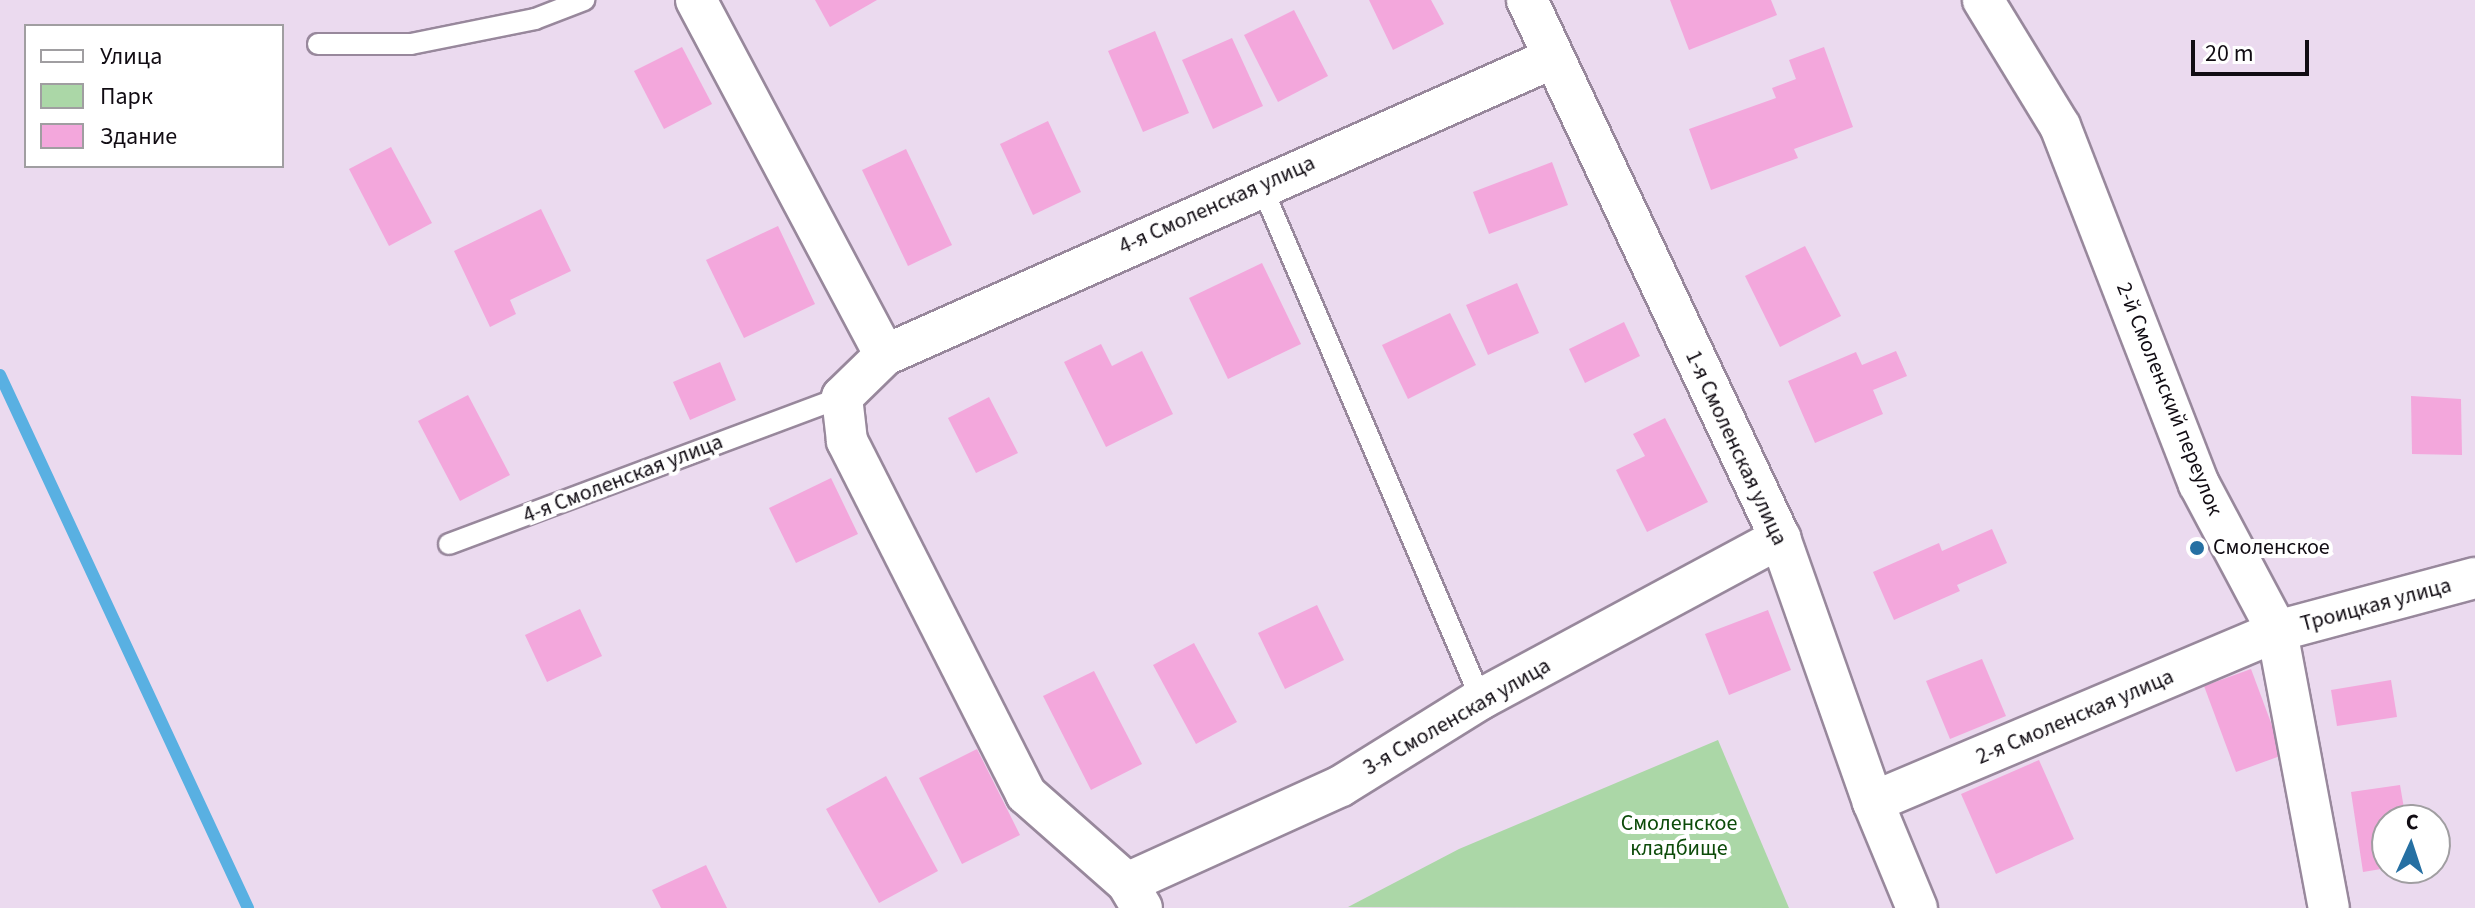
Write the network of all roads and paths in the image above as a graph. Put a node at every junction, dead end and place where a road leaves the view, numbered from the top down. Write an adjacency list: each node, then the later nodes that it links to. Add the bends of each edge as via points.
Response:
1 (584, 0): 5 (lane, via 535,19 411,44)
2 (696, 0): 8 (street)
3 (1527, 0): 6 (street, 1-я Смоленская улица)
4 (1983, 0): 13 (street, 2-й Смоленский переулок, via 2060,126 2199,484)
5 (318, 44)
6 (1551, 59): 7 (street, 4-я Смоленская улица); 10 (street, 1-я Смоленская улица)
7 (1261, 185): 8 (street, 4-я Смоленская улица); 14 (lane)
8 (885, 355): 9 (street, 4-я Смоленская улица)
9 (842, 397): 11 (lane, 4-я Смоленская улица); 16 (street, via 847,441 1026,794)
10 (1780, 538): 14 (street, 3-я Смоленская улица); 15 (street, 1-я Смоленская улица)
11 (449, 544)
12 (2475, 578): 13 (street, Троицкая улица)
13 (2277, 631): 15 (street, 2-я Смоленская улица); 18 (street, 2-й Смоленский переулок)
14 (1481, 699): 16 (street, 3-я Смоленская улица, via 1341,786)
15 (1873, 802): 17 (street, 1-я Смоленская улица)
16 (1134, 896)
17 (1917, 908)
18 (2329, 908)

